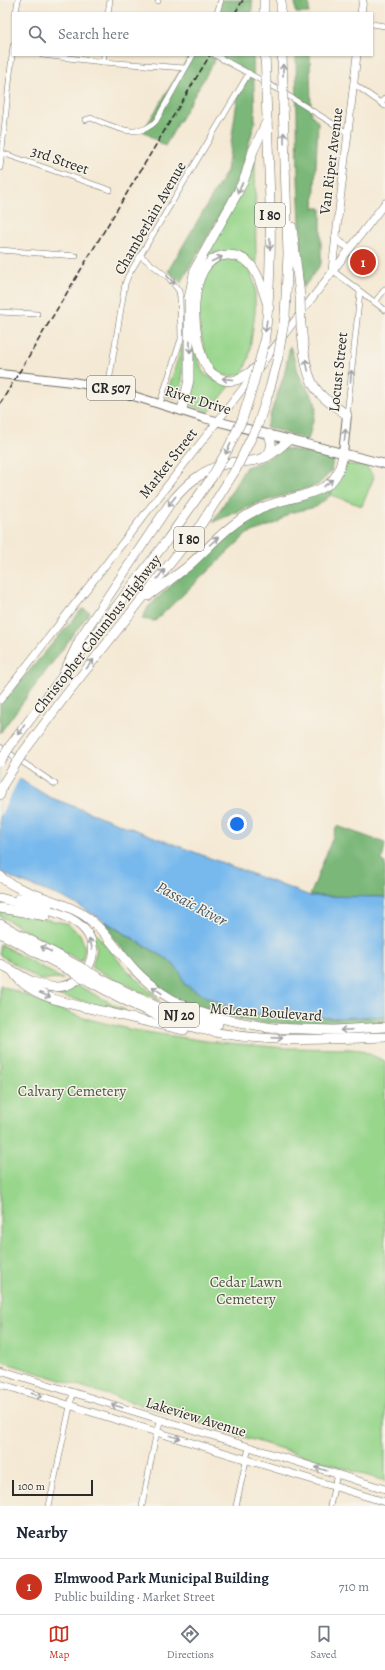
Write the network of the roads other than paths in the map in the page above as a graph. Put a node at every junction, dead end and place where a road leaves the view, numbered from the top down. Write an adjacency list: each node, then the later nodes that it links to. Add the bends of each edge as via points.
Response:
1 (18, 0): 7 (street)
2 (110, 0): 8 (street)
3 (221, 0): 9 (street)
4 (264, 0): 10 (highway)
5 (281, 0): 11 (highway)
6 (363, 0): 12 (main road)
7 (16, 12)
8 (108, 12)
9 (218, 12)
10 (264, 12)
11 (281, 12)
12 (361, 12)
13 (373, 24): 14 (street)
14 (385, 26)
15 (12, 56): 30 (street)
16 (51, 56): 23 (street)
17 (104, 56): 23 (street)
18 (192, 56): 24 (street)
19 (217, 56): 25 (street)
20 (265, 56): 32 (highway, Christopher Columbus Highway / I 80, bridge)
21 (282, 56): 27 (highway, Christopher Columbus Highway / I 80, one-way to 21)
22 (357, 56): 26 (main road, Van Riper Avenue)
23 (104, 62): 24 (street)
24 (185, 68): 31 (street, via 156,121 145,130 133,132 91,118)
25 (249, 73): 27 (street); 43 (street, Chamberlain Avenue)
26 (354, 84): 29 (street); 33 (main road, Van Riper Avenue)
27 (281, 88): 33 (street); 36 (highway, Christopher Columbus Highway / I 80, one-way to 27, bridge)
28 (385, 98): 29 (street)
29 (383, 104)
30 (3, 113): 34 (street)
31 (85, 120)
32 (267, 121): 48 (highway, Christopher Columbus Highway / I 80, one-way to 48, via 271,258); 56 (highway, one-way to 56, via 238,192 195,269 189,298 189,380)
33 (348, 133): 39 (main road, Van Riper Avenue)
34 (2, 153): 35 (street); 37 (street, 3rd Street)
35 (0, 168)
36 (286, 174): 57 (highway, one-way to 36, bridge, via 317,390 312,382 305,356); 64 (highway, Christopher Columbus Highway / I 80, one-way to 36, bridge, via 202,523 236,469 258,424 278,357 285,316 288,274)
37 (110, 190)
38 (385, 203): 40 (main road, Market Street)
39 (335, 237): 40 (main road); 44 (main road, Van Riper Avenue)
40 (350, 248): 44 (main road, Market Street)
41 (0, 250): 42 (street)
42 (76, 256)
43 (140, 256): 54 (street, Chamberlain Avenue, via 125,284); 55 (street, one-way to 55, via 170,278 179,291 180,298 181,339)
44 (332, 270): 46 (street); 52 (main road, Market Street)
45 (385, 289): 47 (street)
46 (360, 292): 47 (street); 57 (street, Locust Street, one-way to 46)
47 (375, 302): 49 (street)
48 (269, 308): 52 (highway, one-way to 48, via 234,380 218,378 207,367 196,323 196,300 201,272 207,264 219,257 234,256 243,259 257,273); 65 (highway, Christopher Columbus Highway / I 80, one-way to 65, bridge, via 264,344 251,392 242,420 228,449 212,477 168,540)
49 (385, 310)
50 (0, 312): 51 (street)
51 (36, 314)
52 (262, 363): 58 (main road, Market Street)
53 (0, 374): 54 (main road, River Drive / CR 507)
54 (108, 388): 55 (main road, River Drive / CR 507)
55 (160, 403): 56 (main road, River Drive / CR 507)
56 (182, 410): 58 (main road, River Drive / CR 507)
57 (347, 415): 61 (main road, Locust Street, one-way to 57)
58 (218, 421): 59 (main road, River Drive / CR 507); 66 (main road, Market Street)
59 (269, 434): 60 (main road, River Drive / CR 507); 62 (highway, via 272,448)
60 (289, 440): 61 (main road, River Drive / CR 507); 62 (highway)
61 (343, 454): 63 (main road, River Drive / CR 507); 64 (highway, one-way to 61, via 186,568 242,518 269,504 319,490 328,485 340,469)
62 (263, 458): 65 (highway, one-way to 65, via 223,465 200,474 188,483 169,505 81,637)
63 (385, 464)
64 (137, 604): 70 (highway, Christopher Columbus Highway / I 80, one-way to 64, bridge, via 22,754)
65 (62, 677): 68 (highway, Christopher Columbus Highway / I 80, one-way to 68, bridge)
66 (0, 700)
67 (0, 747): 69 (street)
68 (0, 762)
69 (56, 784)
70 (1, 790)
71 (0, 876): 74 (highway, via 18,887)
72 (0, 894): 74 (highway)
73 (0, 898): 76 (highway, via 62,914)
74 (64, 906): 84 (highway, one-way to 74, via 212,1017 191,1010 170,998 148,983 98,927 81,913)
75 (0, 908): 76 (highway)
76 (71, 919): 81 (highway, one-way to 76, via 53,987 67,986 80,978 90,966 92,948 82,926)
77 (0, 924): 80 (highway, McLean Boulevard / NJ 20, one-way to 77)
78 (0, 933): 80 (highway, McLean Boulevard / NJ 20)
79 (0, 964): 81 (highway)
80 (77, 970): 82 (highway, McLean Boulevard / NJ 20, bridge)
81 (14, 973): 85 (highway, one-way to 85, via 19,980 32,988 61,1001 197,1033)
82 (91, 978): 84 (highway, McLean Boulevard / NJ 20, via 177,1014 220,1025); 85 (highway, McLean Boulevard / NJ 20, via 134,1006 168,1020 203,1030)
83 (385, 1027): 84 (highway, McLean Boulevard / NJ 20, one-way to 84, via 334,1030)
84 (273, 1028)
85 (246, 1036): 87 (highway, McLean Boulevard / NJ 20, one-way to 87)
86 (385, 1037): 87 (highway, McLean Boulevard / NJ 20)
87 (308, 1039): 88 (highway)
88 (385, 1042)
89 (0, 1370): 91 (main road, Lakeview Avenue)
90 (0, 1384): 92 (main road, Lakeview Avenue, one-way to 92)
91 (73, 1392): 92 (street); 93 (main road, Lakeview Avenue, one-way to 91)
92 (70, 1405): 94 (main road, Lakeview Avenue); 101 (street)
93 (161, 1419): 94 (street); 95 (main road, Lakeview Avenue)
94 (157, 1432): 96 (main road, Lakeview Avenue, one-way to 96); 102 (street)
95 (249, 1447): 96 (street); 97 (main road, Lakeview Avenue, one-way to 95)
96 (246, 1459): 98 (main road, Lakeview Avenue); 103 (street)
97 (337, 1474): 98 (street); 99 (main road, Lakeview Avenue)
98 (334, 1486): 100 (main road, Lakeview Avenue); 104 (street)
99 (385, 1489)
100 (385, 1502)
101 (49, 1506)
102 (142, 1506)
103 (236, 1506)
104 (330, 1506)

